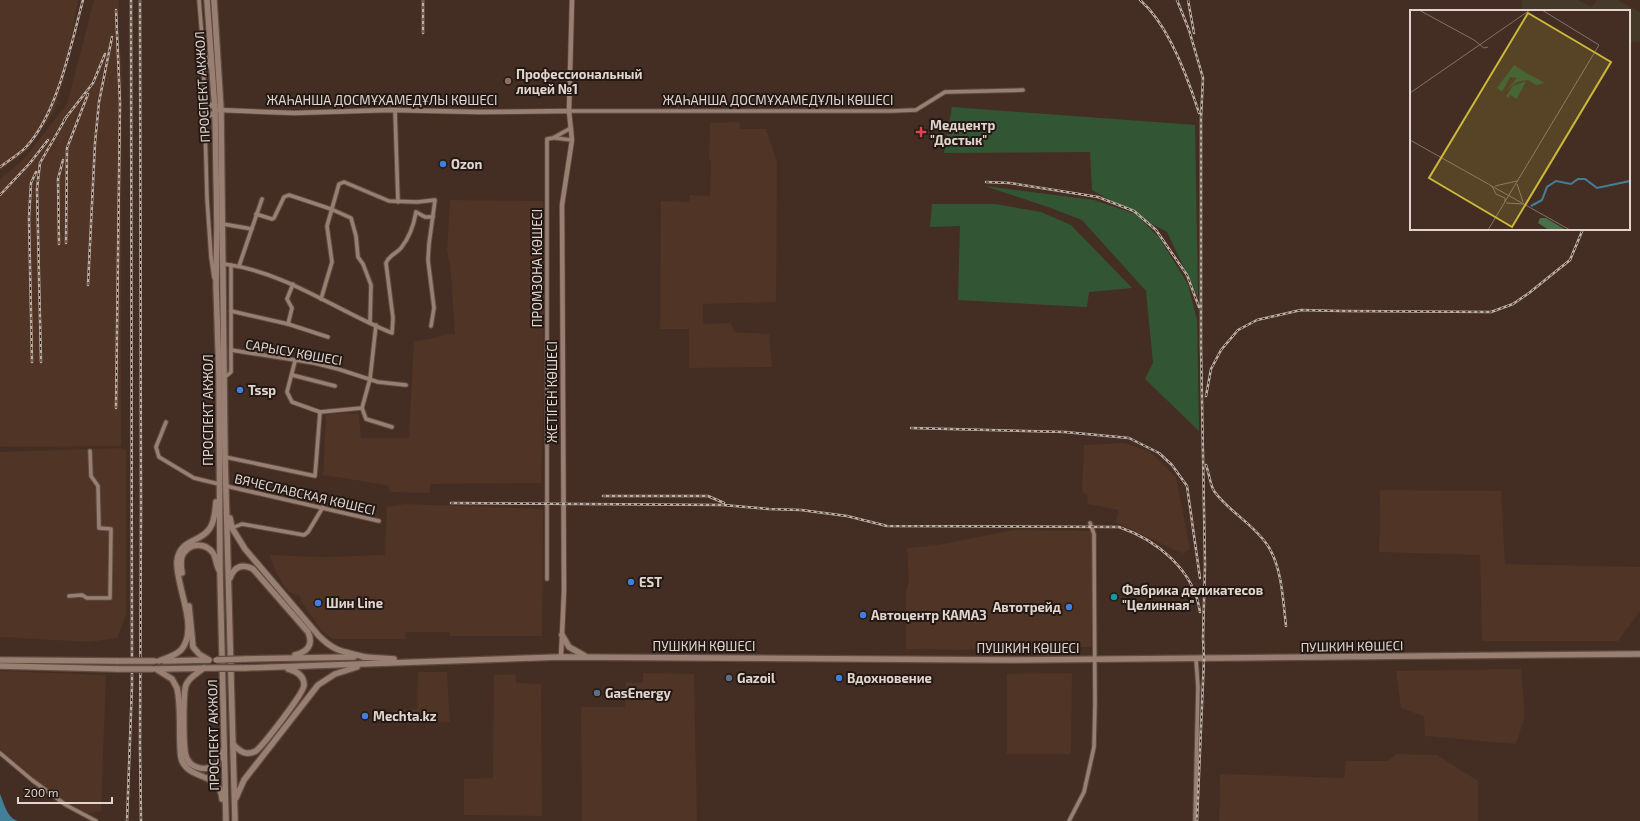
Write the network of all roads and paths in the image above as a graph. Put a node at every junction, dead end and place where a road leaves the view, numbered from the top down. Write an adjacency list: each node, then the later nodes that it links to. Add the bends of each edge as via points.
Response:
1 (199, 0): 5 (street)
2 (208, 0): 6 (main road, ПРОСПЕКТ АКЖОЛ)
3 (214, 0): 9 (main road, ПРОСПЕКТ АКЖОЛ)
4 (572, 0): 11 (street, ЖЕТІГЕН КӨШЕСІ)
5 (203, 49): 6 (street); 8 (street)
6 (213, 74): 9 (main road, ПРОСПЕКТ АКЖОЛ)
7 (1023, 90): 11 (street, ЖАҺАНША ДОСМҰХАМЕДҰЛЫ КӨШЕСІ, via 945,92 916,110)
8 (205, 106): 9 (main road); 12 (street)
9 (217, 110): 10 (street, ЖАҺАНША ДОСМҰХАМЕДҰЛЫ КӨШЕСІ, via 294,113); 12 (main road); 23 (main road, ПРОСПЕКТ АКЖОЛ); 29 (main road, ПРОСПЕКТ АКЖОЛ)
10 (395, 110): 11 (street, ЖАҺАНША ДОСМҰХАМЕДҰЛЫ КӨШЕСІ); 17 (street)
11 (569, 111): 13 (street, ЖЕТІГЕН КӨШЕСІ)
12 (206, 115): 29 (street, via 208,198)
13 (571, 128): 14 (street); 15 (street, ЖЕТІГЕН КӨШЕСІ)
14 (553, 138): 15 (street); 59 (street, ПРОМЗОНА КӨШЕСІ, via 546,139)
15 (572, 140): 62 (street, ЖЕТІГЕН КӨШЕСІ, via 562,205)
16 (262, 199): 21 (street)
17 (398, 202): 18 (street); 19 (street, via 388,202 341,182)
18 (417, 202): 20 (street); 22 (street, via 435,200)
19 (331, 209): 21 (street, via 289,195 284,197 274,218); 30 (street, via 326,231 332,258 331,267); 32 (street, via 351,218 358,257 371,285)
20 (416, 212): 22 (street, via 425,217); 34 (street, via 402,246 386,263 393,318 392,333)
21 (256, 214): 24 (street)
22 (433, 217): 35 (street, via 428,260 434,308)
23 (223, 224): 24 (street); 25 (main road, ПРОСПЕКТ АКЖОЛ)
24 (252, 229): 27 (street)
25 (224, 264): 26 (street); 40 (main road, ПРОСПЕКТ АКЖОЛ)
26 (231, 265): 27 (street); 31 (street)
27 (239, 266): 28 (street)
28 (293, 284): 30 (street); 33 (street, via 288,299 292,308)
29 (216, 285): 49 (main road, ПРОСПЕКТ АКЖОЛ)
30 (321, 299): 32 (street)
31 (231, 311): 33 (street); 37 (street)
32 (370, 323): 34 (street)
33 (288, 324): 36 (street)
34 (376, 325): 41 (street)
35 (431, 326)
36 (328, 337)
37 (232, 350): 38 (street, САРЫСУ КӨШЕСІ); 40 (street, САРЫСУ КӨШЕСІ, via 231,372)
38 (295, 361): 39 (street); 41 (street, САРЫСУ КӨШЕСІ, via 338,368)
39 (292, 376): 43 (street); 45 (street, via 287,392 292,402)
40 (224, 378): 49 (main road, ПРОСПЕКТ АКЖОЛ)
41 (370, 379): 42 (street, САРЫСУ КӨШЕСІ); 44 (street)
42 (406, 385)
43 (335, 386)
44 (362, 408): 45 (street); 47 (street, via 366,419)
45 (320, 412): 49 (street, via 315,476)
46 (166, 422): 50 (street, ВЯЧЕСЛАВСКАЯ КӨШЕСІ, via 156,447 159,457 194,478)
47 (392, 427)
48 (90, 451): 61 (street, via 91,476 98,486 99,528 111,529 110,598)
49 (222, 457): 50 (main road, ПРОСПЕКТ АКЖОЛ); 51 (main road, ПРОСПЕКТ АКЖОЛ)
50 (219, 484): 52 (main road, ПРОСПЕКТ АКЖОЛ)
51 (226, 486): 53 (main road, ПРОСПЕКТ АКЖОЛ); 54 (street, ВЯЧЕСЛАВСКАЯ КӨШЕСІ)
52 (219, 492): 58 (main road, ПРОСПЕКТ АКЖОЛ); 72 (main road, via 210,529 184,546 178,557 186,607 185,643 180,650)
53 (227, 504): 57 (main road); 60 (main road, ПРОСПЕКТ АКЖОЛ)
54 (323, 507): 55 (street, ВЯЧЕСЛАВСКАЯ КӨШЕСІ); 57 (street, via 304,535 242,524)
55 (379, 521)
56 (1090, 523): 68 (street, via 1094,534)
57 (232, 528): 64 (main road, via 245,549 323,640 343,652)
58 (220, 572): 71 (main road, via 213,553 204,546 192,546 184,554 181,568 190,613 193,647); 80 (main road, ПРОСПЕКТ АКЖОЛ)
59 (547, 579)
60 (228, 582): 67 (main road, via 231,574 239,566 249,566 308,632 311,641 307,650); 81 (main road, ПРОСПЕКТ АКЖОЛ)
61 (69, 596)
62 (562, 635): 65 (street, ЖЕТІГЕН КӨШЕСІ); 66 (main road, via 569,647)
63 (1640, 654): 69 (main road, ПУШКИН КӨШЕСІ)
64 (366, 657): 67 (main road); 73 (main road)
65 (561, 657): 66 (main road, ПУШКИН КӨШЕСІ); 73 (main road, ПУШКИН КӨШЕСІ)
66 (588, 657): 68 (main road, ПУШКИН КӨШЕСІ)
67 (287, 658): 71 (main road, bridge)
68 (1094, 659): 69 (main road, ПУШКИН КӨШЕСІ); 88 (street, via 1094,748 1084,792)
69 (1196, 659): 89 (street, via 1198,687)
70 (0, 660): 74 (main road)
71 (209, 660): 72 (main road)
72 (157, 661): 74 (main road, bridge)
73 (415, 661): 75 (main road)
74 (14, 664): 76 (main road); 79 (main road, bridge)
75 (364, 664): 77 (main road); 84 (main road, via 339,672 318,685 244,780 236,799)
76 (0, 666)
77 (282, 667): 78 (main road, bridge); 81 (main road, via 300,674 304,686 302,691 256,750 249,754 244,753)
78 (204, 668): 79 (main road); 80 (main road, via 189,680 184,690 186,756 194,766 202,769 211,768 220,760)
79 (155, 669): 83 (main road, via 172,679 177,688 182,761 194,773 217,784)
80 (224, 743): 83 (main road, ПРОСПЕКТ АКЖОЛ)
81 (233, 744): 84 (main road, ПРОСПЕКТ АКЖОЛ)
82 (0, 753): 85 (street, via 60,800)
83 (226, 811): 86 (main road, ПРОСПЕКТ АКЖОЛ)
84 (235, 814): 87 (main road, ПРОСПЕКТ АКЖОЛ)
85 (96, 821)
86 (226, 821)
87 (235, 821)
88 (1069, 821)
89 (1195, 821)

